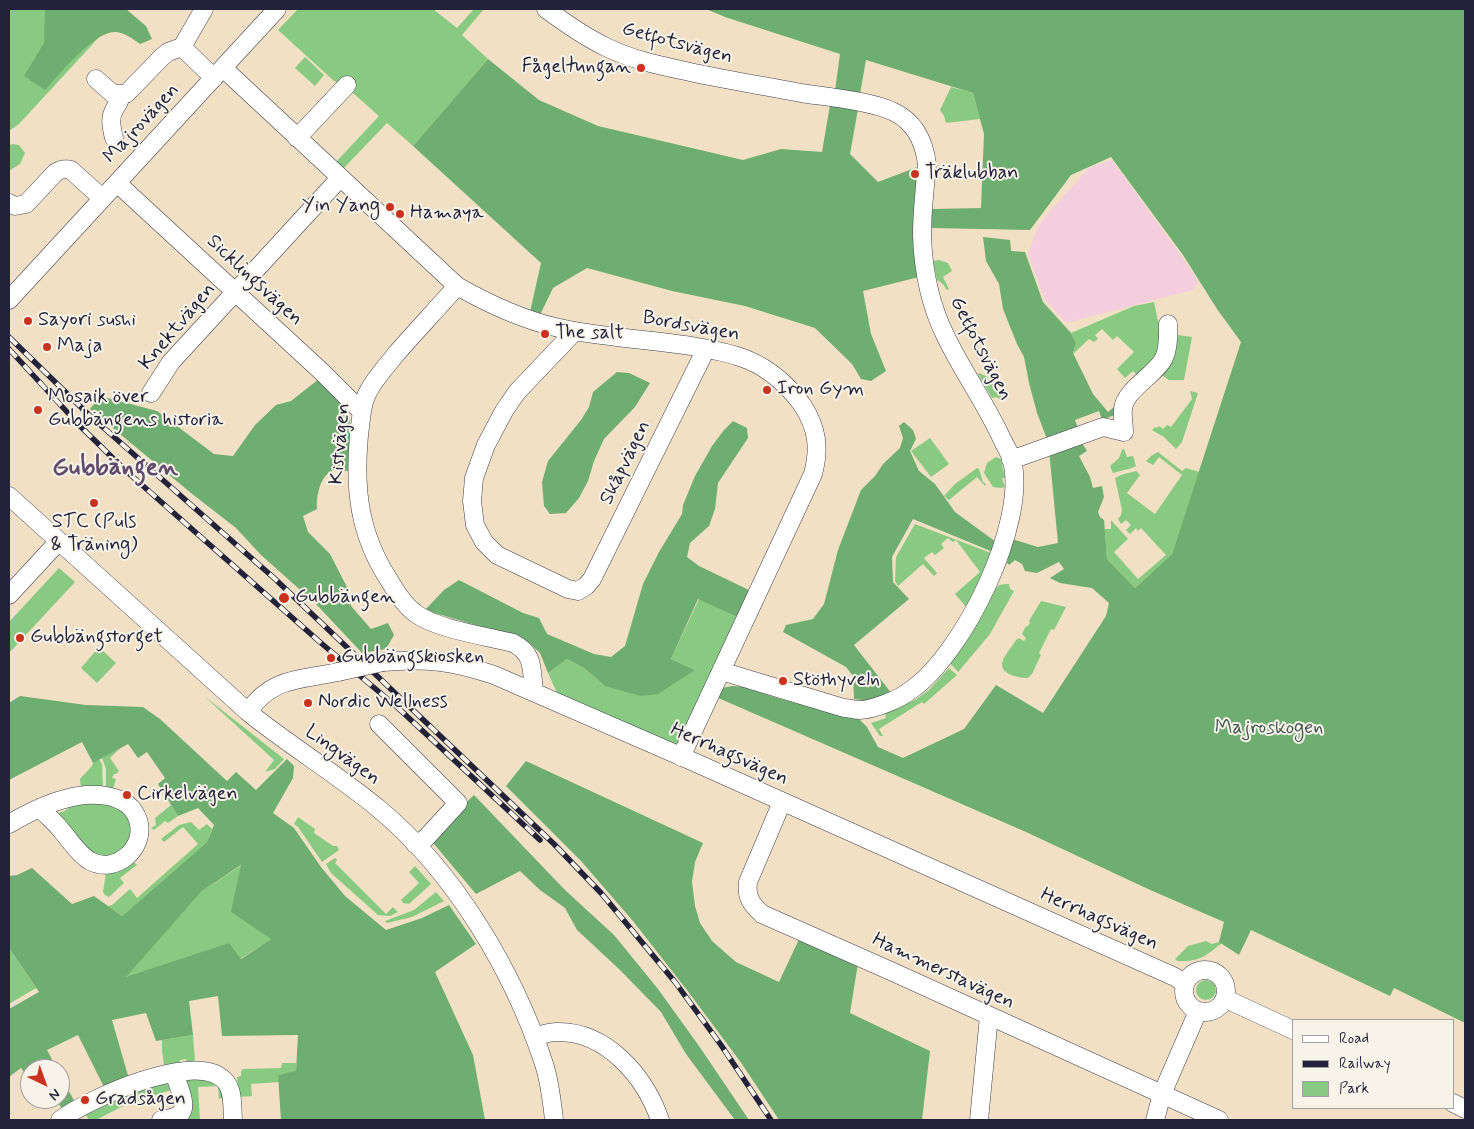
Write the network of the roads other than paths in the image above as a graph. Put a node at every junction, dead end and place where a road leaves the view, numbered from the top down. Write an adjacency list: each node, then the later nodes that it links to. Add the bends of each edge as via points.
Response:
1 (204, 9): 4 (street)
2 (277, 9): 5 (street, Majrovägen)
3 (546, 9): 23 (street, Getfotsvägen, via 580,33 633,58 732,81 878,106 910,124 923,143 926,158 922,234 932,304 946,337)
4 (182, 47): 5 (street); 8 (street, Majrovägen, via 168,52 126,94)
5 (218, 73): 10 (street, Bordsvägen); 12 (street, Majrovägen)
6 (96, 79): 8 (street, Majrovägen)
7 (347, 84): 10 (street)
8 (120, 96): 9 (street, Majrovägen, via 120,103 111,117)
9 (114, 138)
10 (297, 138): 11 (street, Bordsvägen)
11 (340, 178): 15 (street, Bordsvägen); 16 (street, Knektvägen)
12 (117, 183): 13 (street, Majrovägen); 16 (street, Sicklingsvägen)
13 (102, 198): 14 (street, via 67,168 55,173 26,204 15,206); 17 (street, Majrovägen)
14 (9, 203)
15 (457, 286): 19 (street, Bordsvägen, via 530,320); 22 (street, Kistvägen, via 375,381)
16 (234, 292): 21 (street, Knektvägen, via 171,362); 22 (street, Sicklingsvägen)
17 (9, 300)
18 (1168, 324): 23 (street, via 1168,346 1164,358 1136,387 1123,408 1124,432 1104,427)
19 (575, 331): 20 (street, Bordsvägen); 20 (street, Skåpvägen, via 517,392 504,411 486,445 474,478 472,501 476,525 484,542 497,555 578,591 592,579)
20 (706, 349): 27 (street, Bordsvägen, via 748,360 778,378 807,413 817,440 813,474)
21 (151, 393)
22 (362, 412): 28 (street, Kistvägen, via 356,467 357,493 367,539 381,568 404,602 427,620 520,647 532,666)
23 (1012, 460): 27 (street, Getfotsvägen, via 1012,508 994,572 961,633 943,658 912,690 894,701 861,710 844,708)
24 (9, 496): 25 (street, Lingvägen)
25 (59, 541): 26 (street); 29 (street, Lingvägen)
26 (9, 595)
27 (721, 671): 31 (street, Bordsvägen)
28 (534, 692): 29 (street, Herrhagsvägen, bridge, via 479,670 444,661 406,660 280,683 255,701); 31 (street, Herrhagsvägen)
29 (248, 712): 35 (street, Lingvägen, via 380,810)
30 (379, 724): 35 (street, via 458,803 424,839)
31 (681, 757): 32 (street, Herrhagsvägen)
32 (782, 802): 36 (street, Herrhagsvägen, via 1175,976); 39 (street, Hammerstavägen, via 748,882 747,893 756,908 762,914)
33 (40, 808): 33 (street, via 89,861 107,865 116,863 137,843 138,818 128,805 114,797 72,797); 34 (street)
34 (9, 824)
35 (415, 844): 41 (street, Lingvägen, via 482,930)
36 (1185, 984): 37 (street, via 1193,973 1213,971 1226,985); 38 (street, via 1186,1000)
37 (1226, 999): 38 (street, via 1214,1010); 40 (street)
38 (1198, 1011): 43 (street)
39 (989, 1016): 43 (street, Hammerstavägen); 49 (street)
40 (1292, 1030)
41 (534, 1037): 47 (street, Lingvägen, via 544,1066); 48 (street, via 556,1032 581,1036 607,1047 630,1067 648,1093)
42 (174, 1073): 44 (street, via 124,1087); 45 (street, via 184,1106 181,1113); 46 (street, via 200,1070 214,1072 225,1080 231,1094)
43 (1162, 1094): 50 (street); 51 (street, Hammerstavägen)
44 (60, 1120)
45 (161, 1120)
46 (233, 1120)
47 (554, 1120)
48 (660, 1120)
49 (979, 1120)
50 (1155, 1120)
51 (1219, 1120)

